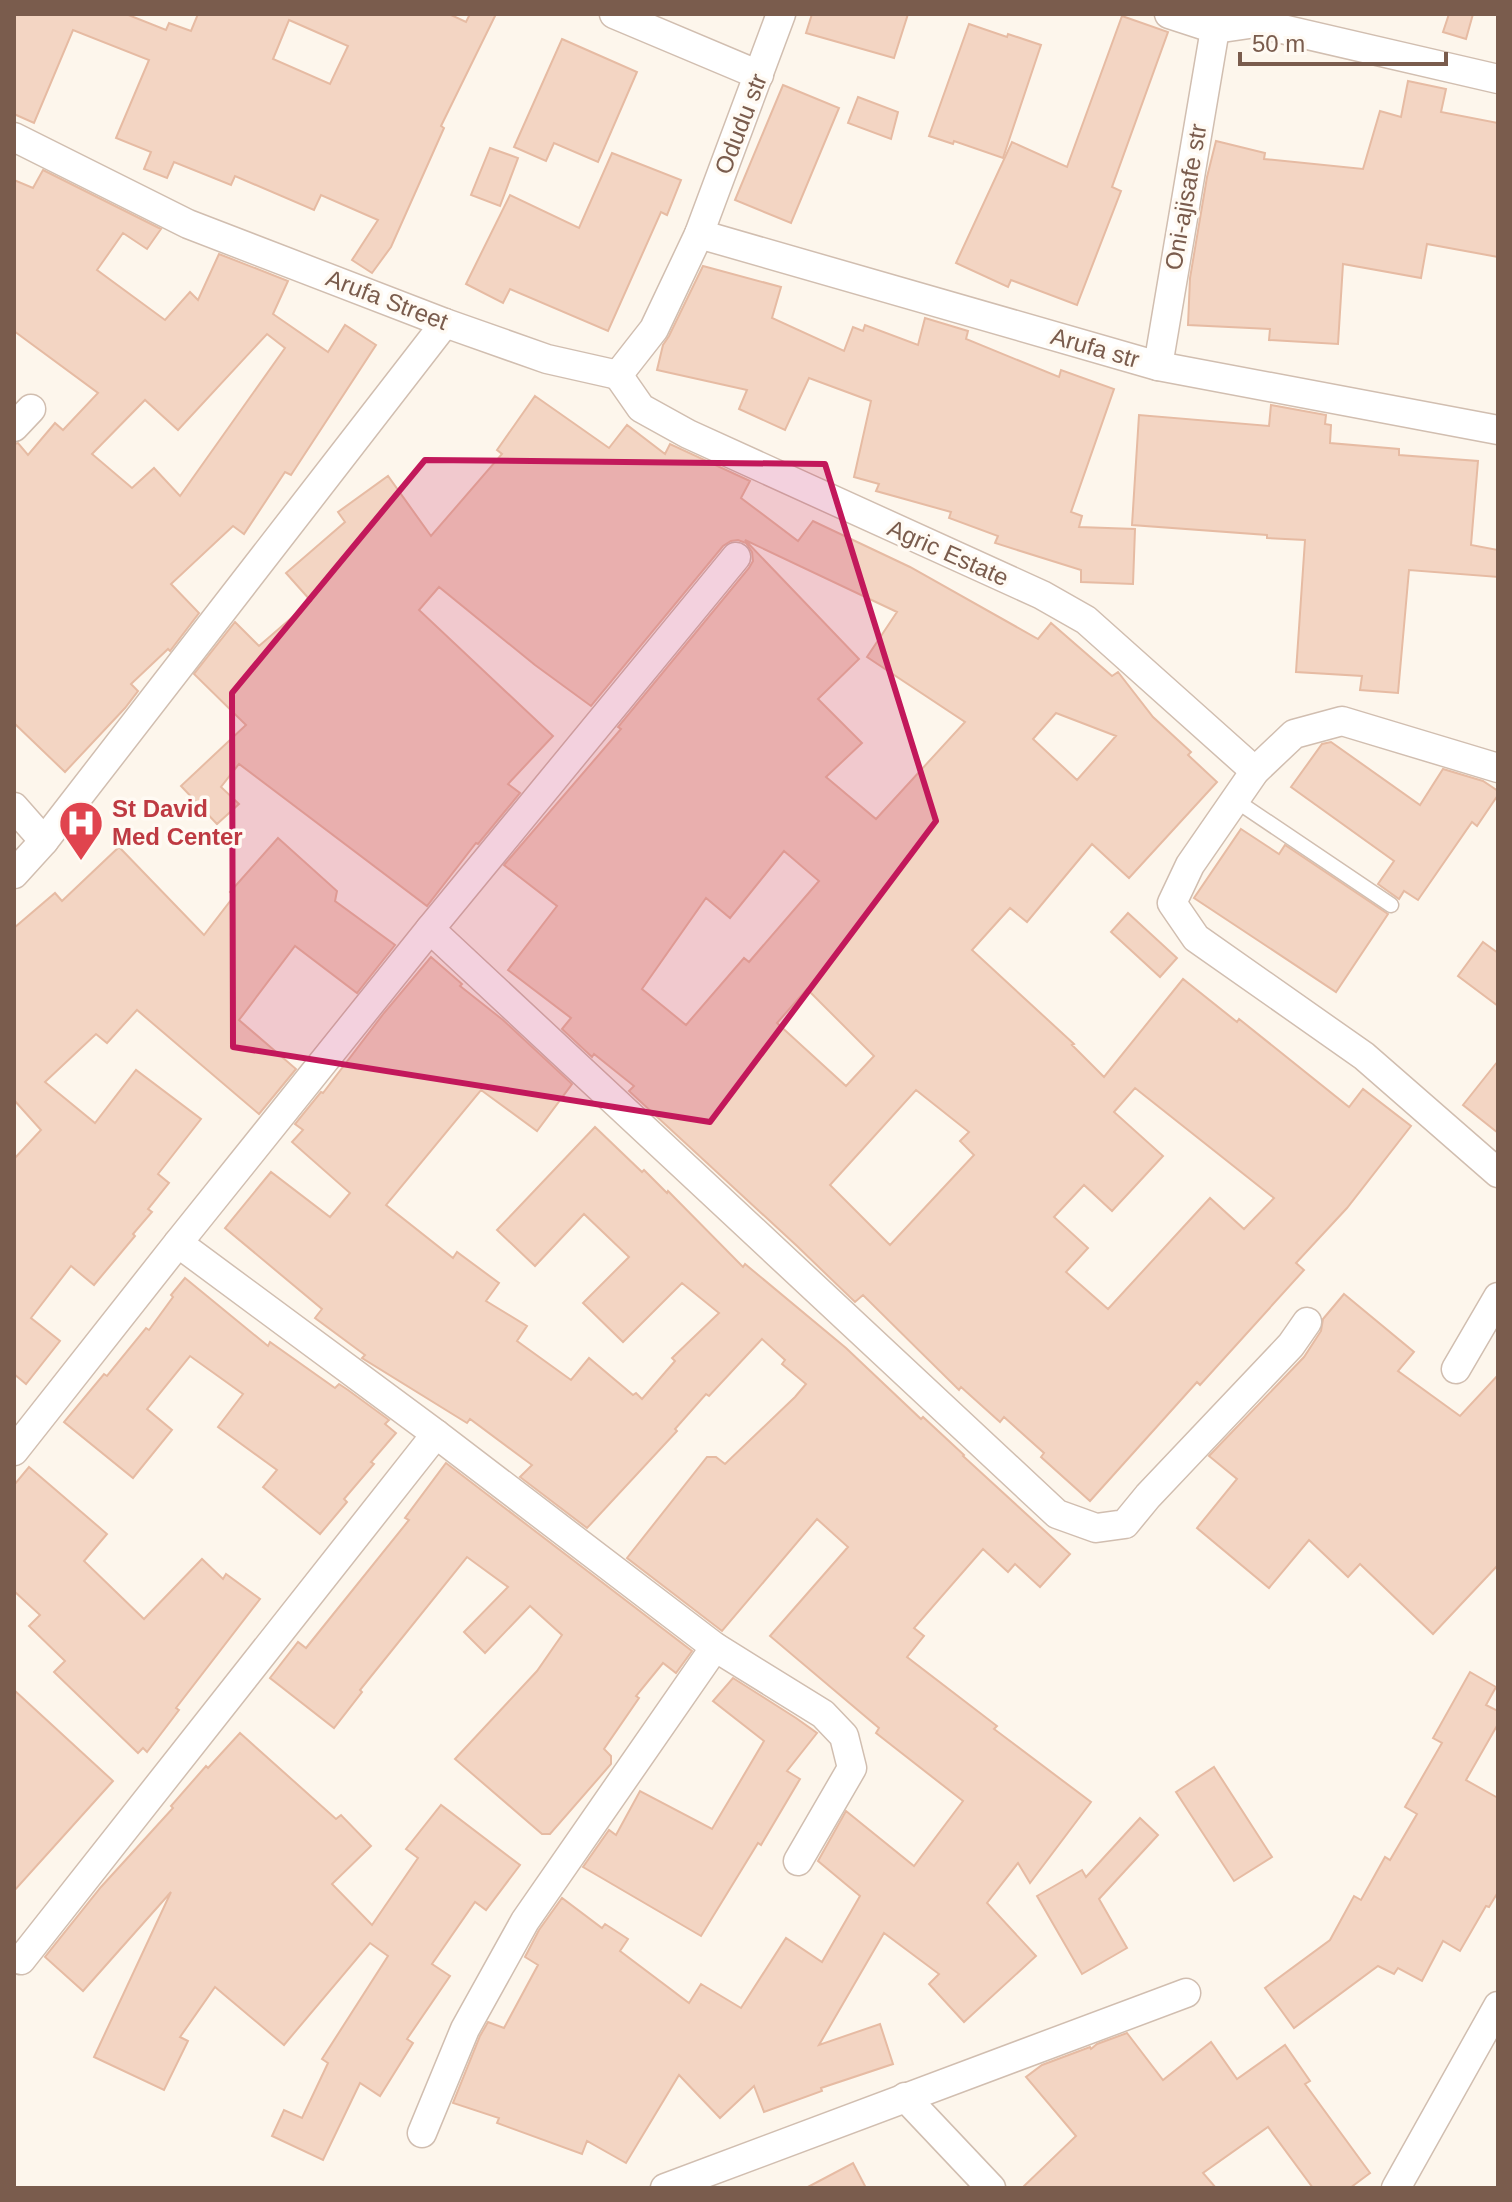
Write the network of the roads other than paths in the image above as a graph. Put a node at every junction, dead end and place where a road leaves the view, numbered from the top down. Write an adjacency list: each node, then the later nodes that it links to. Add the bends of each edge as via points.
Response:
1 (614, 14): 5 (street)
2 (781, 14): 5 (street, Odudu str)
3 (1169, 14): 4 (street)
4 (1215, 29): 6 (street, via 1256,23); 10 (street, Oni-ajisafe str)
5 (759, 75): 8 (street, Odudu str)
6 (1498, 79)
7 (14, 137): 9 (street, Arufa Street, via 188,224)
8 (699, 234): 10 (street, Arufa str); 11 (street, via 654,329)
9 (445, 323): 11 (street, Arufa Street, via 547,359); 18 (street)
10 (1158, 366): 12 (street, Arufa str)
11 (618, 375): 15 (street, Agric Estate, via 641,408 688,434 1042,595 1086,620)
12 (1498, 430)
13 (736, 557): 21 (street)
14 (1498, 768): 15 (street, via 1342,721 1294,734)
15 (1255, 771): 16 (street)
16 (1235, 800): 20 (lane); 22 (street, via 1190,865 1172,903 1196,938 1364,1056)
17 (14, 807): 18 (street)
18 (44, 841): 19 (street)
19 (14, 874)
20 (1391, 905)
21 (430, 929): 23 (street); 25 (street, via 1057,1514 1096,1528 1125,1524)
22 (1498, 1173)
23 (178, 1243): 27 (street); 28 (street)
24 (1498, 1297): 26 (street)
25 (1307, 1322)
26 (1456, 1369)
27 (436, 1434): 29 (street); 31 (street)
28 (18, 1437)
29 (715, 1647): 30 (street, via 823,1714 844,1736 852,1768); 35 (street, via 525,1921 465,2029)
30 (798, 1861)
31 (21, 1960)
32 (1186, 1993): 34 (street)
33 (1498, 2006): 38 (street)
34 (905, 2097): 36 (street); 37 (street)
35 (422, 2133)
36 (665, 2188)
37 (991, 2188)
38 (1396, 2188)

